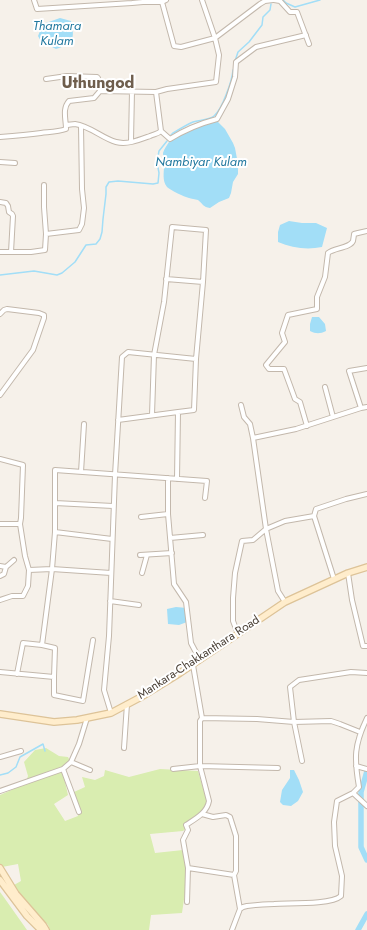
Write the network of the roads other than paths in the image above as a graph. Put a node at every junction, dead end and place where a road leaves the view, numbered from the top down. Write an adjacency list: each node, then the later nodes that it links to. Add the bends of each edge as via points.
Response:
1 (34, 0): 4 (street, via 37,9)
2 (202, 0): 6 (street)
3 (273, 0): 5 (street, via 280,1 290,12 297,12); 6 (street, via 260,4)
4 (164, 1): 6 (street, via 174,46 181,47)
5 (306, 35): 7 (street); 14 (street, via 256,47 236,62 235,77 228,99 217,119 184,130 170,139)
6 (215, 38): 11 (street, via 219,55 216,82)
7 (309, 44)
8 (46, 79): 9 (street, via 67,76 97,77)
9 (100, 90): 10 (street); 12 (street, via 94,98 67,103 64,110)
10 (132, 91): 11 (street); 16 (street)
11 (156, 92): 14 (street)
12 (66, 125): 13 (street); 15 (street, via 64,130)
13 (82, 126): 16 (street, via 116,142); 22 (street, via 84,208 80,230)
14 (162, 131): 16 (street)
15 (0, 138)
16 (131, 141)
17 (0, 162): 18 (street)
18 (15, 163)
19 (44, 185): 22 (street)
20 (0, 202): 24 (street, via 6,203 13,216)
21 (367, 231): 41 (street, via 354,234 351,244 328,253 325,277 317,297 317,309 288,315 282,333 285,342 266,366 284,369 295,399 300,402)
22 (46, 234): 24 (street, via 45,250)
23 (0, 252): 24 (street)
24 (11, 252)
25 (166, 279): 26 (street); 26 (street, via 172,227 206,230); 28 (street)
26 (203, 282): 29 (street)
27 (0, 314): 32 (street, via 7,309 39,313 44,315 44,318 34,350)
28 (154, 355): 29 (street); 37 (street); 39 (street, via 128,352 122,357)
29 (196, 359): 36 (street, via 194,410)
30 (367, 368): 35 (street, via 349,371)
31 (325, 387): 38 (street)
32 (0, 395)
33 (241, 405): 42 (street)
34 (367, 407): 35 (street)
35 (361, 408): 38 (street)
36 (178, 412): 37 (street); 47 (street)
37 (152, 416): 39 (street)
38 (333, 417): 41 (street)
39 (118, 420): 45 (street)
40 (84, 424): 44 (street)
41 (307, 426): 42 (street)
42 (253, 438): 57 (street)
43 (0, 459): 56 (street, via 23,465)
44 (81, 472): 45 (street); 50 (street, via 55,470)
45 (115, 475): 46 (street); 51 (street)
46 (168, 478): 47 (street); 52 (street)
47 (176, 479): 49 (street, via 207,481)
48 (367, 494): 53 (street, via 316,509)
49 (205, 498)
50 (55, 503): 51 (street); 58 (street)
51 (113, 506): 61 (street)
52 (168, 514): 54 (street); 60 (street)
53 (314, 516): 57 (street, via 285,521); 75 (street)
54 (141, 517)
55 (0, 524): 56 (street)
56 (20, 524): 70 (street)
57 (266, 529): 78 (street, via 278,591); 80 (street, via 253,540 242,542 233,598 233,620)
58 (55, 532): 61 (street); 69 (street)
59 (203, 535): 60 (street)
60 (170, 538): 62 (street)
61 (112, 539): 71 (street)
62 (172, 553): 63 (street); 84 (street, via 174,584 186,602 191,643)
63 (148, 555): 64 (street); 72 (street)
64 (140, 556)
65 (14, 560): 67 (street)
66 (0, 566): 67 (street)
67 (6, 567): 74 (street, via 4,574)
68 (367, 567): 73 (main road, Mankara-Chakkanthara Road)
69 (52, 569): 70 (street); 71 (street); 82 (street)
70 (29, 570): 76 (street, via 28,586 23,596)
71 (111, 573): 77 (street)
72 (142, 573)
73 (348, 573): 75 (main road, Mankara-Chakkanthara Road); 83 (street, via 363,646)
74 (0, 576)
75 (334, 579): 78 (main road, Mankara-Chakkanthara Road)
76 (0, 600)
77 (110, 601): 79 (street); 91 (street, via 104,690)
78 (286, 602): 80 (main road, Mankara-Chakkanthara Road)
79 (139, 605)
80 (238, 634): 84 (main road, Mankara-Chakkanthara Road)
81 (93, 640): 89 (street, via 83,701 54,695)
82 (42, 645): 88 (street, via 23,643); 89 (street, via 55,648)
83 (367, 646)
84 (200, 660): 85 (main road, Mankara-Chakkanthara Road)
85 (192, 665): 90 (main road, Mankara-Chakkanthara Road); 94 (street)
86 (0, 672): 88 (street)
87 (367, 673): 96 (street, via 351,672 299,680 290,687)
88 (17, 674): 89 (street)
89 (54, 678)
90 (127, 704): 91 (main road, Mankara-Chakkanthara Road); 98 (street)
91 (110, 713): 93 (main road, Mankara-Chakkanthara Road)
92 (0, 714): 93 (main road, Mankara-Chakkanthara Road, via 54,722)
93 (87, 718): 102 (street)
94 (202, 718): 96 (street); 103 (street)
95 (367, 718): 97 (street)
96 (294, 722): 97 (street, via 331,721); 101 (street)
97 (360, 732): 104 (street)
98 (124, 748)
99 (21, 751): 100 (street)
100 (0, 757)
101 (302, 761)
102 (71, 762): 106 (street); 109 (street)
103 (200, 766): 105 (street); 107 (street); 114 (street, via 209,801)
104 (356, 766): 108 (street); 111 (street, via 359,787)
105 (278, 768)
106 (64, 769): 110 (street); 113 (street)
107 (173, 769)
108 (367, 769)
109 (90, 770)
110 (0, 791)
111 (353, 793): 112 (street); 120 (street, via 337,801 334,822 334,846 342,876 341,896 338,899 319,902 247,906)
112 (367, 806)
113 (79, 812)
114 (202, 814): 116 (street, via 186,825 188,830 183,840); 117 (street, via 230,817 236,836)
115 (0, 868): 122 (main road, via 16,894)
116 (188, 868): 117 (street); 119 (street)
117 (234, 874): 120 (street)
118 (0, 880): 121 (main road)
119 (187, 902)
120 (240, 909): 123 (street)
121 (40, 930)
122 (46, 930)
123 (232, 930)

